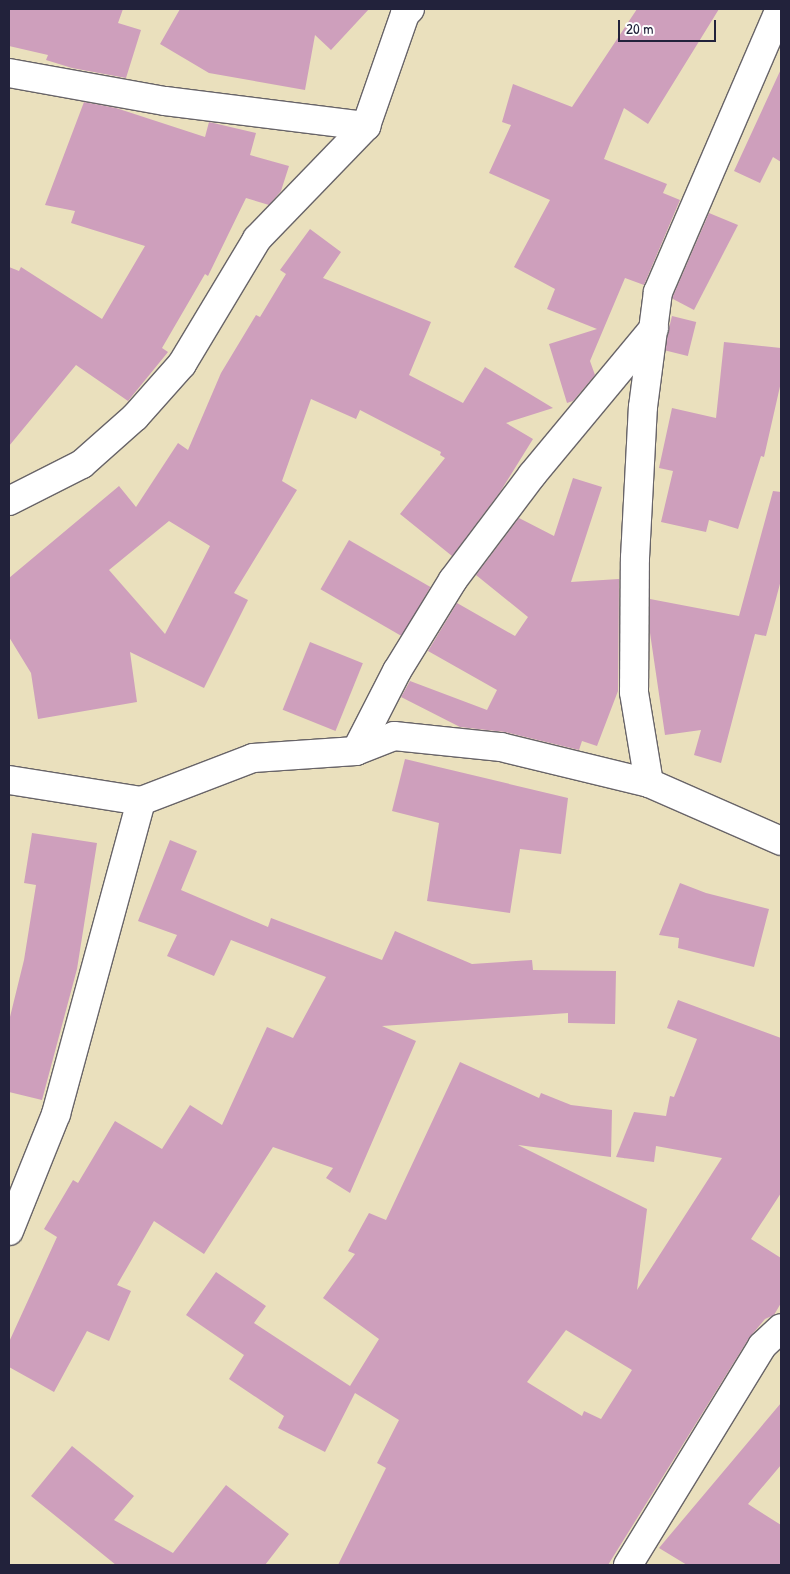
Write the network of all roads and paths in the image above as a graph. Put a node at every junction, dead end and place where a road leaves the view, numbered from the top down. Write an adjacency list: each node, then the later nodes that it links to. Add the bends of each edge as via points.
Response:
1 (410, 9): 4 (street, via 405,14)
2 (780, 9): 5 (street, via 658,292)
3 (9, 73): 4 (street, via 165,102)
4 (366, 126): 6 (street, via 257,239 182,364 135,417 82,464)
5 (654, 328): 7 (street, via 532,475 453,580 397,671); 9 (street, via 642,407 635,577 634,692)
6 (9, 501)
7 (356, 751): 9 (street, via 394,736 501,746); 10 (street, via 253,758)
8 (9, 780): 10 (street)
9 (649, 783): 11 (street)
10 (141, 801): 12 (street, via 56,1114)
11 (781, 841)
12 (9, 1231)
13 (781, 1328): 14 (street, via 762,1346)
14 (628, 1565)

